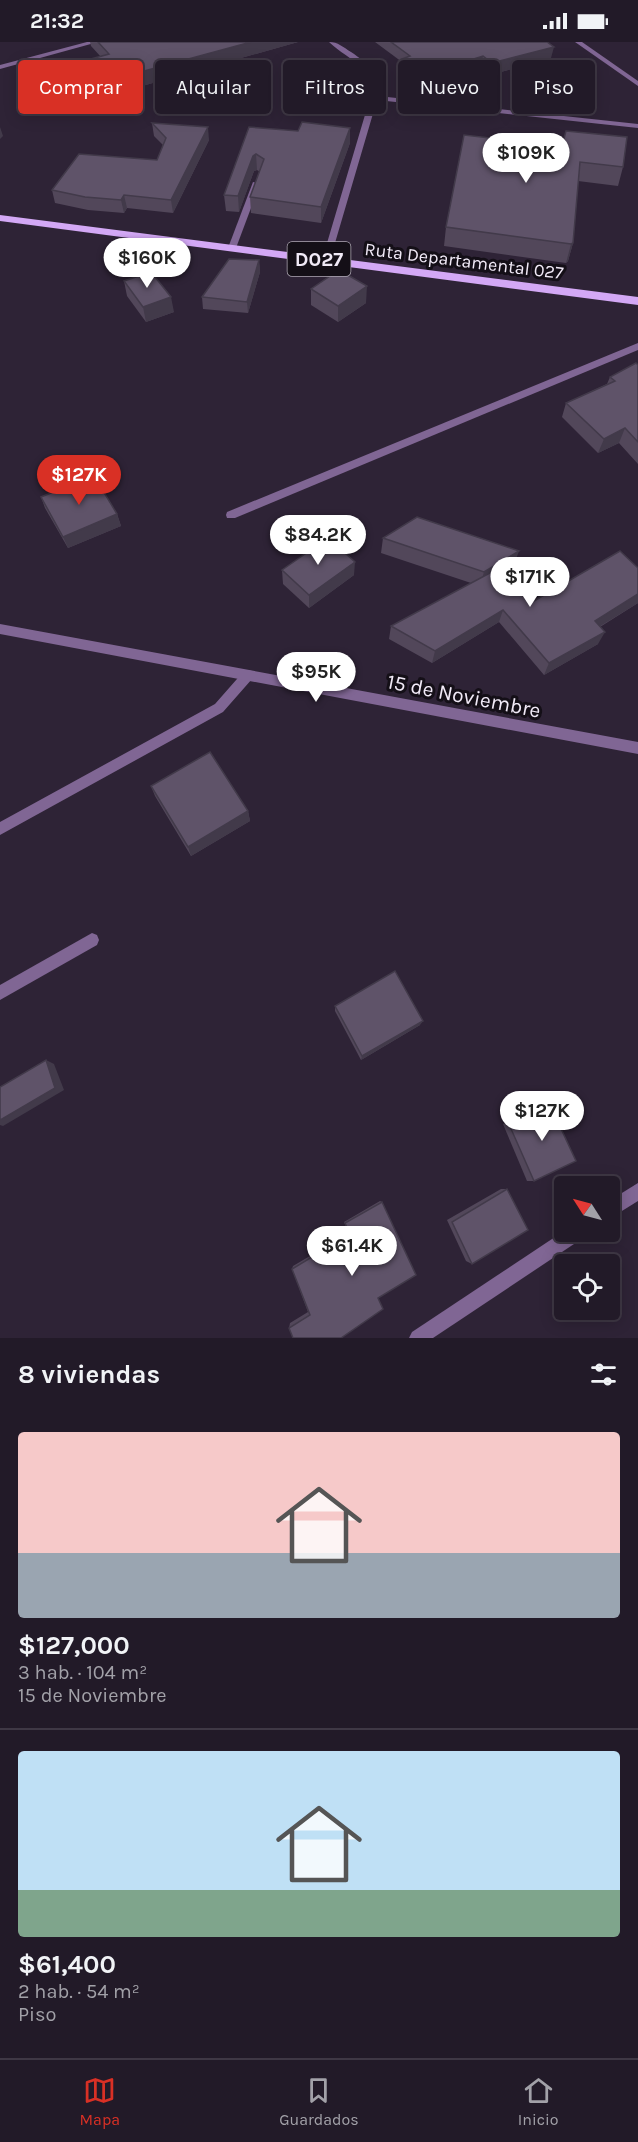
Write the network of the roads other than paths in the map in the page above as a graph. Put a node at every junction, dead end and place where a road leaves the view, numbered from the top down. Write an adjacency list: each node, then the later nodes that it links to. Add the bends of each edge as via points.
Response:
1 (95, 42): 5 (street)
2 (332, 42): 4 (street)
3 (578, 42): 6 (street)
4 (356, 60)
5 (0, 67)
6 (638, 84)
7 (386, 99): 9 (street)
8 (369, 114): 13 (street)
9 (638, 126)
10 (259, 174): 12 (street)
11 (0, 218): 12 (main road, Ruta Departamental 027 / D027)
12 (232, 248): 13 (main road, Ruta Departamental 027 / D027)
13 (326, 260): 14 (main road, Ruta Departamental 027 / D027)
14 (638, 301)
15 (638, 346): 16 (street)
16 (231, 514)
17 (0, 629): 18 (street, 15 de Noviembre)
18 (248, 675): 19 (street, 15 de Noviembre); 20 (street, via 219,708)
19 (638, 748)
20 (0, 829)
21 (92, 940): 22 (street)
22 (0, 993)
23 (638, 1191): 24 (street)
24 (620, 1203)
25 (563, 1242): 26 (street)
26 (418, 1338)

